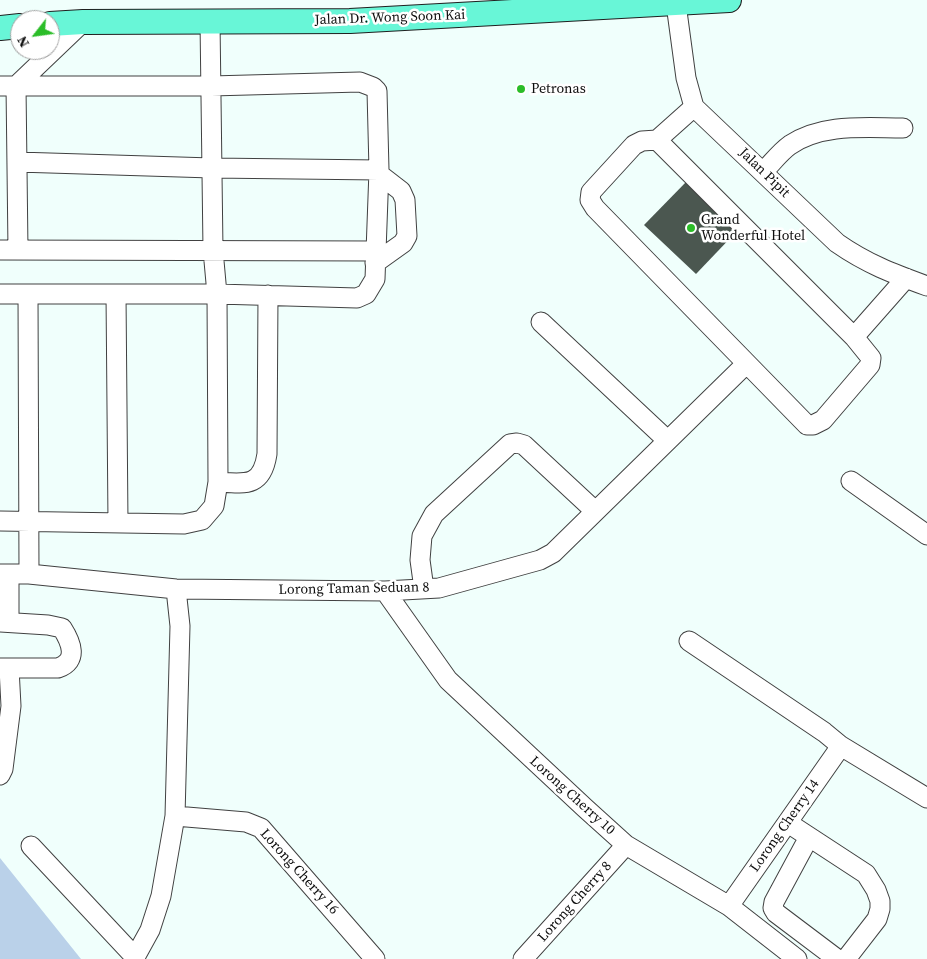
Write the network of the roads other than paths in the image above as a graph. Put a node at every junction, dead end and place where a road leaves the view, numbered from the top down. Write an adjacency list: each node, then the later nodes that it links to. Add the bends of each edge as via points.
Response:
1 (729, 0): 2 (main road, Jalan Dr. Wong Soon Kai)
2 (676, 4): 3 (main road, Jalan Dr. Wong Soon Kai, via 350,20); 8 (street, via 686,78)
3 (210, 21): 4 (main road, Jalan Dr. Wong Soon Kai); 7 (street)
4 (83, 22): 5 (main road, Jalan Dr. Wong Soon Kai); 6 (street)
5 (60, 23)
6 (8, 86): 7 (street); 11 (street)
7 (211, 86): 12 (street); 13 (street, via 360,82 373,87 376,91)
8 (694, 107): 10 (street); 14 (street, Jalan Pipit)
9 (903, 128): 14 (street, via 829,129 807,135 789,146)
10 (657, 140): 26 (street); 27 (street, via 642,140 634,145 591,192 590,200)
11 (17, 162): 12 (street); 15 (street)
12 (212, 168): 13 (street); 16 (street)
13 (379, 172): 17 (street); 17 (street, via 401,191 405,200 407,236 403,243)
14 (763, 172): 18 (street, Jalan Pipit, via 837,244 859,258)
15 (9, 250): 16 (street)
16 (214, 250): 17 (street); 23 (street)
17 (376, 257): 24 (street, via 375,279 366,294 356,298)
18 (906, 278): 19 (street, Jalan Pipit); 26 (street)
19 (927, 286)
20 (0, 294): 21 (street)
21 (28, 294): 22 (street); 33 (street)
22 (116, 294): 23 (street); 34 (street)
23 (217, 294): 24 (street); 30 (street)
24 (268, 295): 30 (street, via 265,467 258,478 245,484)
25 (541, 322): 28 (street)
26 (854, 337): 27 (street, via 871,358 870,365 823,420 814,426 807,425)
27 (746, 364): 28 (street, Lorong Taman Seduan 8)
28 (667, 440): 31 (street, Lorong Taman Seduan 8)
29 (851, 481): 35 (street)
30 (218, 482): 34 (street, via 214,506 202,520 184,524)
31 (595, 511): 39 (street, Lorong Taman Seduan 8, via 553,553 540,560 439,588); 39 (street, via 524,445 510,444 434,514 422,536 420,560)
32 (0, 521): 33 (street)
33 (29, 521): 34 (street); 37 (street)
34 (118, 523)
35 (927, 535)
36 (4, 574): 37 (street, Lorong Taman Seduan 8); 41 (street)
37 (29, 574): 38 (street, Lorong Taman Seduan 8)
38 (176, 589): 40 (street, Lorong Taman Seduan 8); 47 (street, via 180,626)
39 (424, 589): 40 (street, Lorong Taman Seduan 8)
40 (385, 591): 50 (street, Lorong Cherry 10, via 448,680)
41 (5, 622): 43 (street, via 62,628 72,648 64,666 58,668)
42 (689, 641): 44 (street)
43 (4, 668): 45 (street, via 11,706 4,769)
44 (842, 746): 46 (street); 48 (street, Lorong Cherry 14)
45 (0, 775)
46 (927, 798)
47 (175, 816): 54 (street, via 161,896 150,930); 55 (street, Lorong Cherry 16, via 246,822 260,828)
48 (788, 823): 49 (street); 52 (street, Lorong Cherry 14)
49 (809, 837): 57 (street, via 773,908 776,914); 58 (street, via 866,874 880,900 877,919)
50 (626, 845): 52 (street, Lorong Cherry 10); 56 (street, Lorong Cherry 8)
51 (31, 846): 54 (street)
52 (729, 906): 53 (street, Lorong Cherry 10)
53 (788, 956)
54 (135, 958)
55 (375, 959)
56 (523, 959)
57 (837, 959)
58 (846, 959)

